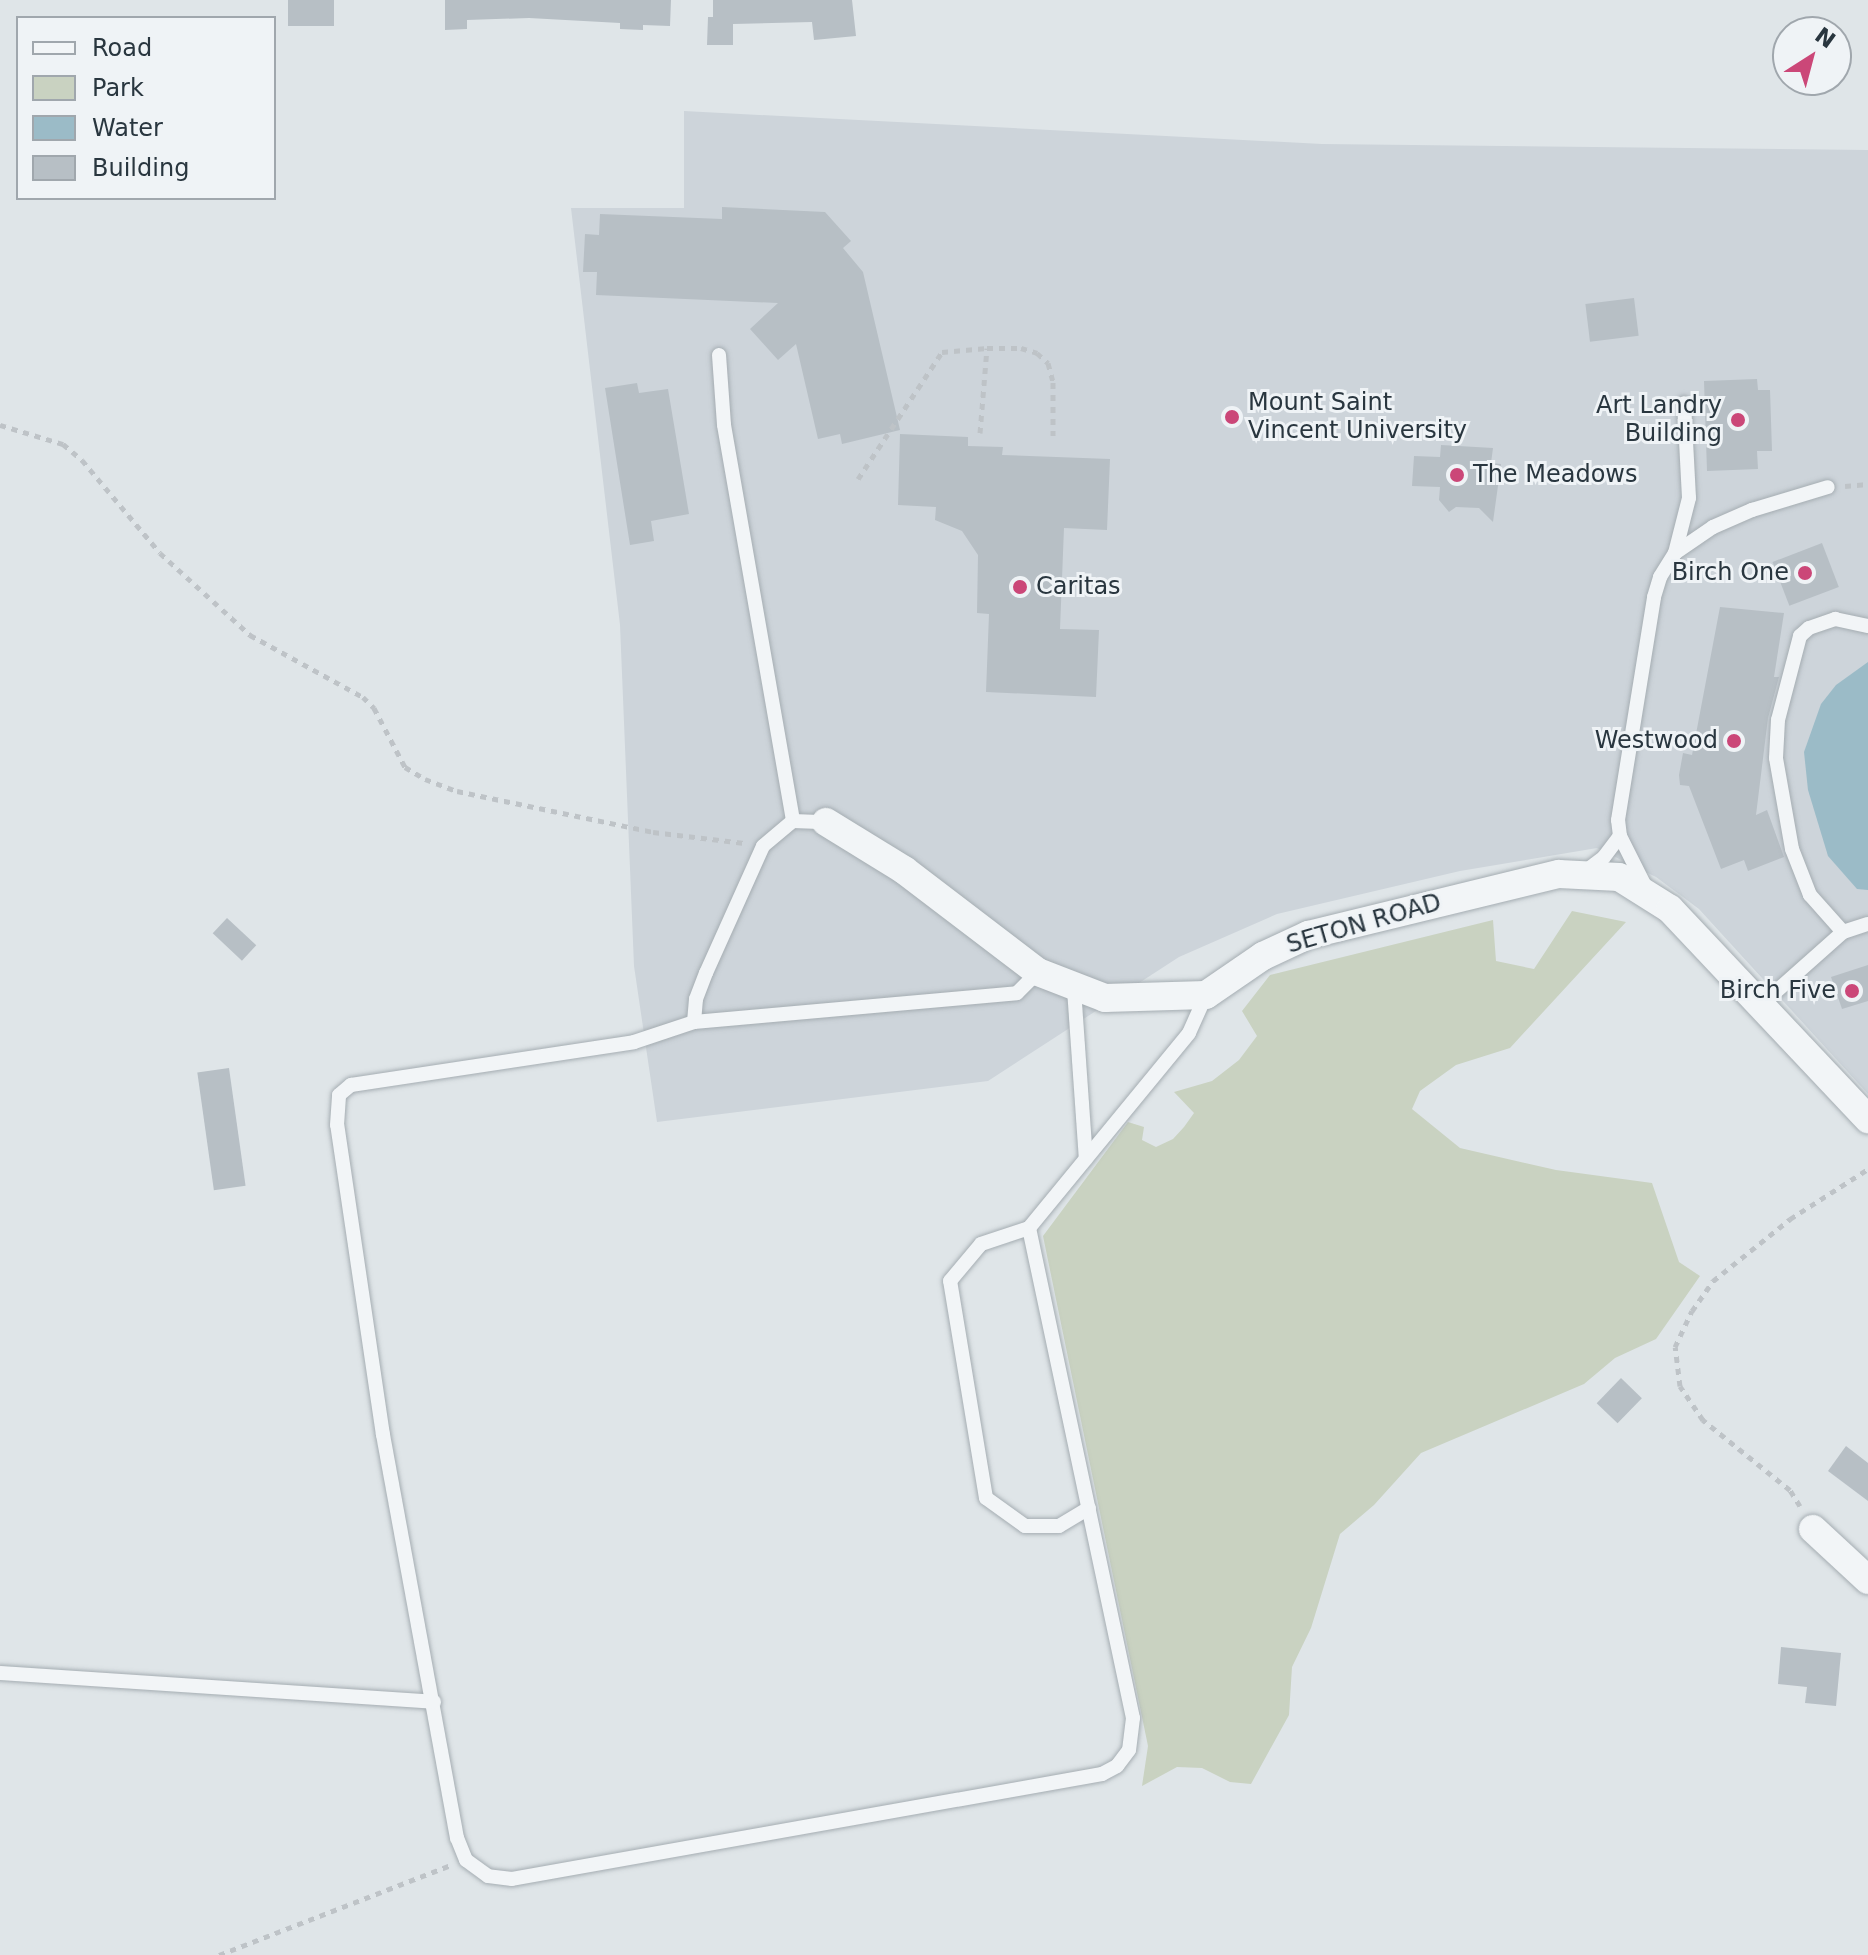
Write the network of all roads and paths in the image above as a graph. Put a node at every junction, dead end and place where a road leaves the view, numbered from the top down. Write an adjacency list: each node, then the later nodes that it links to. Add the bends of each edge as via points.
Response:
1 (987, 348): 5 (path); 6 (path, via 1021,348 1048,363); 7 (path, via 942,352)
2 (719, 355): 11 (lane, via 724,425)
3 (1684, 403): 9 (lane, via 1689,498)
4 (0, 425): 14 (path, via 63,444 160,553 250,635 363,697 405,767 425,779 457,791 653,832)
5 (980, 433)
6 (1053, 441)
7 (858, 479)
8 (1828, 487): 9 (lane, via 1713,527)
9 (1675, 553): 13 (lane, via 1654,597 1618,820)
10 (1868, 626): 18 (lane, via 1835,619 1800,636 1778,720 1776,758 1792,849 1810,895)
11 (793, 821): 12 (lane); 14 (lane)
12 (826, 822): 19 (street, via 904,870)
13 (1620, 836): 15 (lane); 16 (lane)
14 (763, 846): 23 (lane, via 706,973)
15 (1583, 873): 16 (street, SETON ROAD, via 1619,877); 21 (street, SETON ROAD, via 1498,887 1308,935 1263,956)
16 (1651, 895): 22 (street, SETON ROAD)
17 (1868, 924): 18 (lane)
18 (1843, 932): 22 (lane)
19 (1038, 972): 20 (street); 23 (lane, via 1017,993 998,996)
20 (1074, 989): 21 (street, via 1105,998); 25 (lane)
21 (1206, 995): 25 (lane, via 1189,1033)
22 (1762, 1004): 24 (street, SETON ROAD)
23 (694, 1022): 32 (lane, via 634,1042 351,1085 339,1095 337,1125 383,1435)
24 (1868, 1119)
25 (1086, 1159): 27 (lane)
26 (1868, 1169): 29 (path, via 1790,1219 1713,1281 1675,1347 1680,1386 1703,1420 1790,1490)
27 (1029, 1228): 28 (lane); 28 (lane, via 981,1244 950,1281 986,1498 1025,1526 1059,1526)
28 (1089, 1508): 33 (lane, via 1133,1718 1129,1750 1117,1766 1102,1774 512,1879 488,1876)
29 (1813, 1529): 30 (street)
30 (1868, 1580)
31 (0, 1673): 32 (lane)
32 (434, 1702): 33 (lane, via 457,1838)
33 (466, 1860): 34 (path)
34 (219, 1955)

